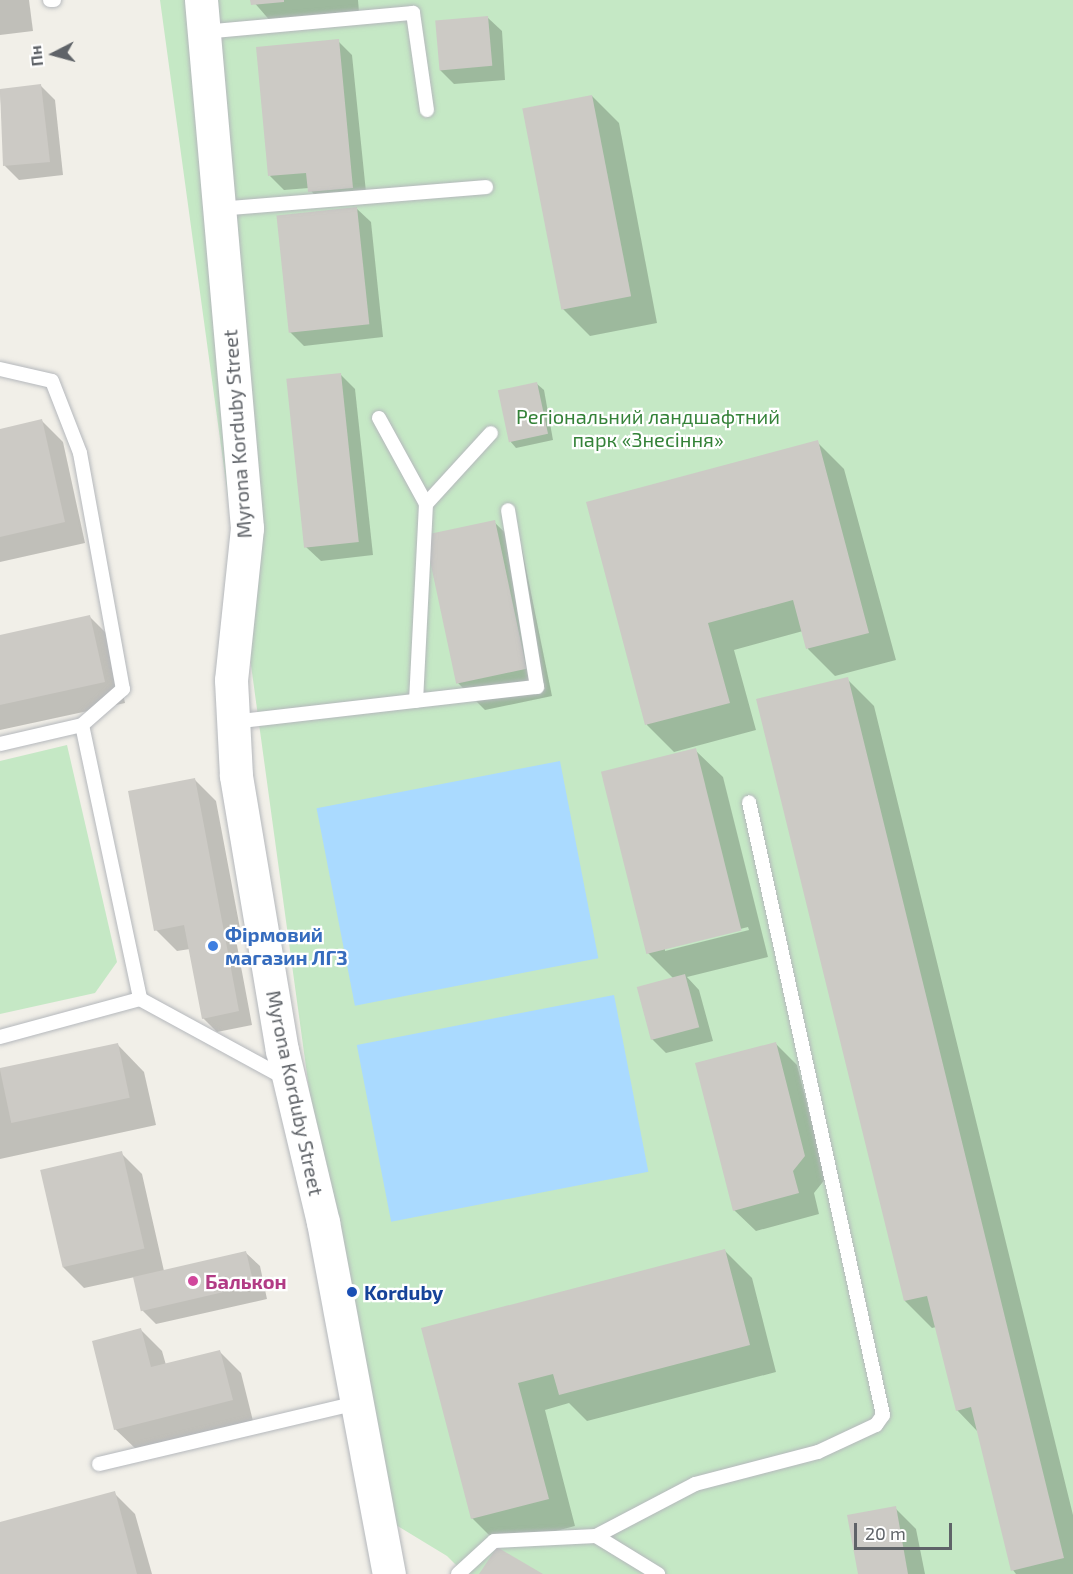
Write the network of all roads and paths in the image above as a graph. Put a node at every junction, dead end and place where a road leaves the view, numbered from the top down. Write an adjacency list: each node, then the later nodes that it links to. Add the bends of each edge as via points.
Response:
1 (50, 0): 2 (lane)
2 (54, 0)
3 (201, 0): 4 (street, Myrona Korduby Street)
4 (203, 32): 5 (lane, via 413,13); 7 (street, Myrona Korduby Street)
5 (427, 110)
6 (486, 187): 7 (lane)
7 (219, 209): 14 (street, Myrona Korduby Street, via 247,528 231,680)
8 (0, 369): 15 (lane, via 52,381 80,453 123,689)
9 (379, 418): 11 (lane)
10 (490, 433): 11 (lane)
11 (426, 504): 13 (lane)
12 (508, 510): 13 (lane, via 537,687)
13 (416, 700): 14 (lane)
14 (233, 722): 20 (street, Myrona Korduby Street, via 236,776)
15 (82, 725): 16 (lane); 18 (lane)
16 (0, 744)
17 (749, 802): 23 (lane, via 883,1415 876,1425 818,1452 695,1484)
18 (140, 999): 19 (lane); 20 (lane)
19 (0, 1037)
20 (290, 1080): 21 (street, Myrona Korduby Street)
21 (359, 1402): 22 (lane); 24 (street, Myrona Korduby Street)
22 (99, 1464)
23 (596, 1536): 25 (lane, via 495,1541); 26 (lane)
24 (389, 1574)
25 (458, 1574)
26 (657, 1574)

